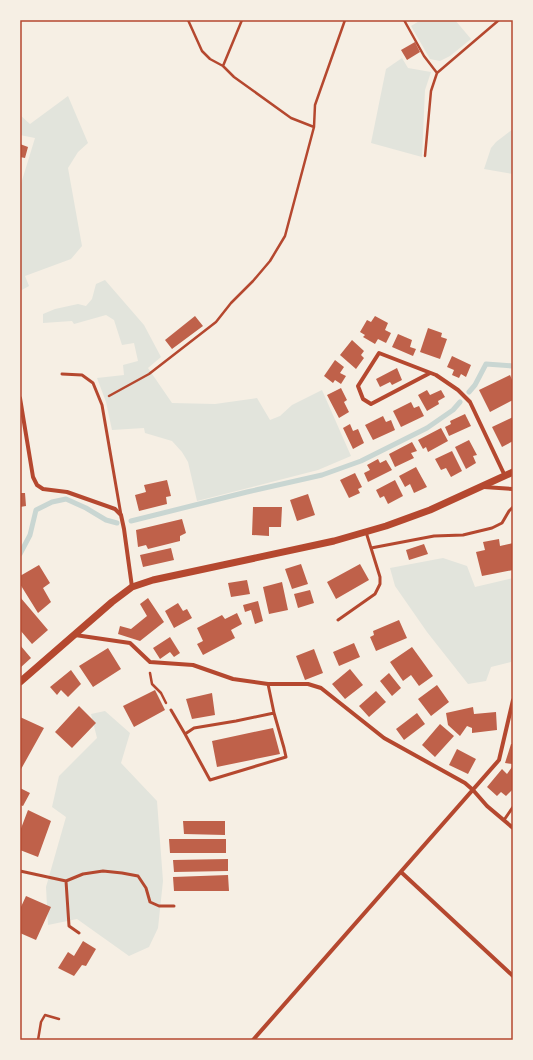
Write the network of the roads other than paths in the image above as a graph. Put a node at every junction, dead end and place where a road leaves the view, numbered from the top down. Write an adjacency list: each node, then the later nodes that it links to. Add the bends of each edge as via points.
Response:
1 (430, 373): 1 (street, via 371,404 363,399 358,386 379,353); 5 (street, via 458,390 470,402)
2 (62, 374): 9 (lane, via 82,375 93,383 102,405)
3 (20, 398): 9 (street, via 37,485 43,489 67,492 115,509)
4 (513, 472): 5 (street)
5 (505, 476): 6 (street)
6 (482, 487): 7 (street); 10 (street, via 430,510)
7 (513, 489)
8 (513, 507): 11 (lane, via 502,523 492,528 463,535 434,536)
9 (121, 515): 12 (street)
10 (366, 532): 11 (lane); 12 (street, via 154,580)
11 (371, 548): 13 (lane, via 380,584 375,594)
12 (132, 588): 14 (street)
13 (338, 620)
14 (75, 634): 15 (street); 16 (street, via 130,643 150,662 193,666 233,679)
15 (20, 682)
16 (268, 684): 19 (lane); 21 (street, via 308,684 321,688 384,738)
17 (513, 700): 21 (street, via 499,760)
18 (171, 710): 20 (lane)
19 (274, 713): 20 (lane, via 194,728); 20 (lane, via 286,757 210,780)
20 (185, 734)
21 (474, 790): 23 (street, via 487,806); 26 (street)
22 (513, 807): 23 (lane)
23 (504, 820): 24 (street)
24 (513, 828)
25 (20, 871): 27 (lane)
26 (401, 872): 30 (street); 31 (street)
27 (66, 881): 28 (lane, via 83,874 103,871 138,876 146,888 150,902 159,906); 29 (lane, via 69,926)
28 (174, 906)
29 (79, 934)
30 (513, 976)
31 (253, 1040)

